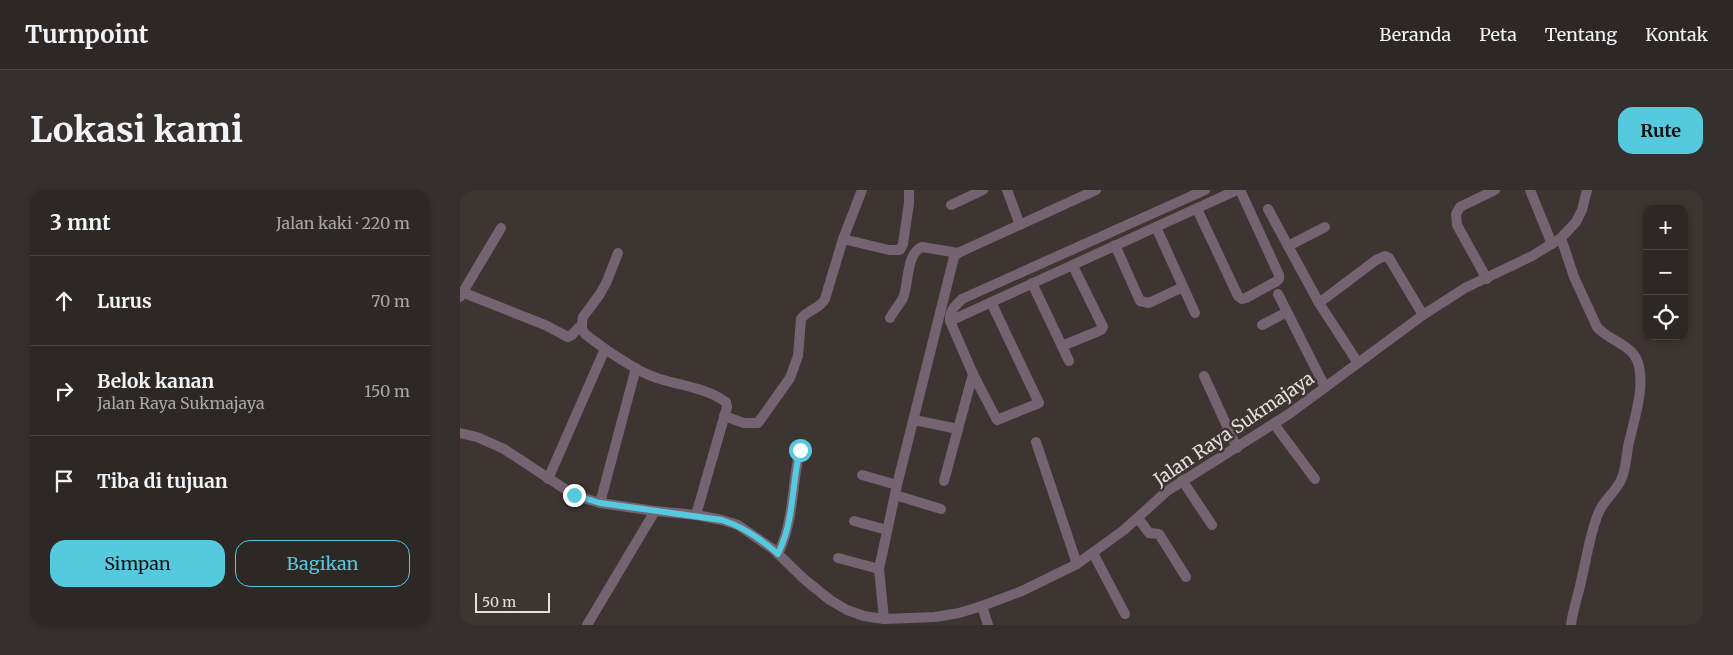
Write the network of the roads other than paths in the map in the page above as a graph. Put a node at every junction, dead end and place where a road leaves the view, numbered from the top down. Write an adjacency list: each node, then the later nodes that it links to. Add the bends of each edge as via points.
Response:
1 (862, 190): 18 (street)
2 (909, 190): 18 (street, via 910,203 900,250)
3 (983, 190): 11 (street)
4 (1007, 190): 14 (street)
5 (1096, 190): 14 (street)
6 (1204, 190): 37 (street, via 962,299 951,312)
7 (1239, 190): 12 (street); 12 (street, via 1279,275 1277,281 1246,298 1238,296)
8 (1530, 190): 20 (street)
9 (1587, 190): 19 (street, Jalan Raya Sukmajaya, via 1576,222)
10 (1493, 191): 26 (street, via 1460,207 1455,220)
11 (951, 205)
12 (1197, 209): 17 (street)
13 (1268, 210): 22 (street)
14 (1020, 225): 24 (street)
15 (1325, 227): 22 (street)
16 (501, 228): 30 (street)
17 (1156, 228): 21 (street); 28 (street)
18 (843, 238): 48 (street, via 825,299 801,319 798,356 790,378 758,423 744,423)
19 (1562, 238): 20 (street, Jalan Raya Sukmajaya); 81 (street, via 1574,277 1597,327 1630,350 1640,370 1636,414 1624,471 1621,481 1598,512)
20 (1552, 244): 26 (street, Jalan Raya Sukmajaya)
21 (1115, 246): 25 (street); 28 (street, via 1140,301 1149,303)
22 (1288, 246): 32 (street)
23 (618, 253): 39 (street, via 600,294 583,317)
24 (958, 253): 36 (street, via 917,249 904,296); 49 (street, via 952,263)
25 (1073, 266): 27 (street); 40 (street, via 1102,327)
26 (1487, 279): 35 (street, Jalan Raya Sukmajaya, via 1465,288)
27 (1032, 283): 31 (street); 40 (street)
28 (1183, 287): 34 (street)
29 (1278, 294): 33 (street)
30 (461, 295): 39 (street, via 545,325 568,337 578,328)
31 (991, 302): 37 (street); 45 (street, via 1039,403 997,420)
32 (1319, 303): 35 (street, via 1385,256); 43 (street)
33 (1287, 312): 38 (street); 47 (street)
34 (1196, 313)
35 (1424, 315): 43 (street, Jalan Raya Sukmajaya)
36 (890, 318)
37 (950, 321): 45 (street)
38 (1262, 325)
39 (582, 330): 41 (street)
40 (1062, 346): 42 (street)
41 (605, 350): 44 (street); 57 (street)
42 (1068, 361)
43 (1358, 363): 47 (street, Jalan Raya Sukmajaya)
44 (636, 368): 48 (street, via 658,379 694,387 720,398 726,402); 62 (street)
45 (973, 374): 51 (street)
46 (1204, 376): 54 (street)
47 (1325, 387): 50 (street, Jalan Raya Sukmajaya)
48 (724, 416): 65 (street)
49 (914, 420): 51 (street); 61 (street)
50 (1274, 424): 54 (street, Jalan Raya Sukmajaya); 58 (street)
51 (958, 429): 60 (street)
52 (460, 433): 57 (street, Jalan Raya Sukmajaya, via 504,449)
53 (1036, 442): 73 (street)
54 (1237, 448): 59 (street, Jalan Raya Sukmajaya)
55 (800, 450): 71 (street, via 790,520)
56 (862, 475): 61 (street)
57 (548, 479): 62 (street, Jalan Raya Sukmajaya, via 574,495)
58 (1315, 479)
59 (1182, 480): 66 (street, Jalan Raya Sukmajaya); 68 (street)
60 (944, 481)
61 (896, 490): 63 (street); 69 (street)
62 (600, 503): 64 (street, Jalan Raya Sukmajaya)
63 (942, 508)
64 (655, 511): 65 (street, Jalan Raya Sukmajaya); 79 (street)
65 (696, 515): 71 (street, Jalan Raya Sukmajaya, via 738,525)
66 (1138, 518): 70 (street, Jalan Raya Sukmajaya); 75 (street, via 1149,533 1159,534)
67 (854, 521): 69 (street)
68 (1212, 525)
69 (887, 530): 74 (street)
70 (1093, 553): 73 (street, Jalan Raya Sukmajaya); 77 (street)
71 (778, 554): 78 (street, Jalan Raya Sukmajaya, via 830,600 856,613)
72 (838, 558): 74 (street)
73 (1077, 564): 76 (street, Jalan Raya Sukmajaya)
74 (879, 569): 78 (street)
75 (1186, 577)
76 (982, 606): 78 (street, Jalan Raya Sukmajaya, via 935,617); 80 (street)
77 (1125, 614)
78 (884, 619)
79 (587, 625)
80 (988, 625)
81 (1571, 625)

